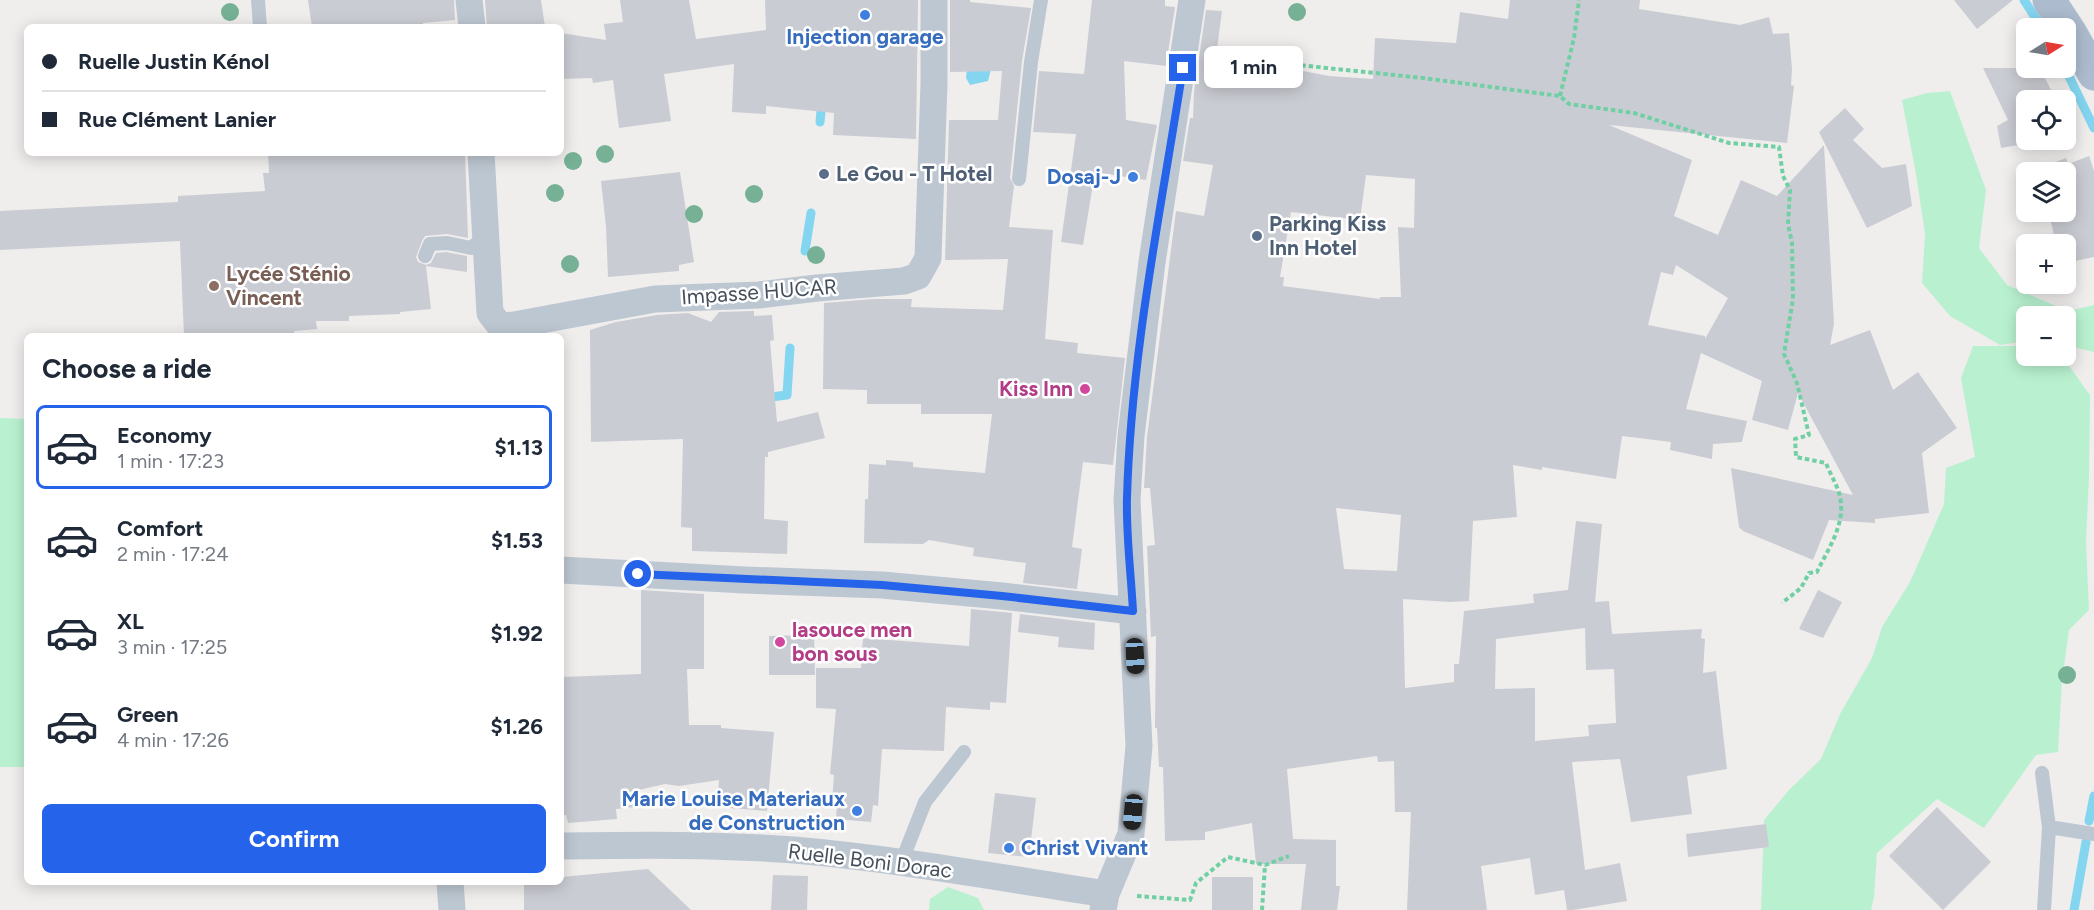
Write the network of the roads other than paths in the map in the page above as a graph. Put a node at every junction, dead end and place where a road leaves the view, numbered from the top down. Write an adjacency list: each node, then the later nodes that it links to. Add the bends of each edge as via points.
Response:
1 (258, 0): 7 (lane)
2 (469, 0): 8 (street)
3 (934, 0): 12 (street, Impasse HUCAR, via 928,258 918,276 904,281 759,295 655,299 500,326 490,313)
4 (1041, 0): 11 (lane)
5 (1192, 0): 15 (street, via 1152,262 1131,436 1127,500)
6 (2049, 0): 9 (main road)
7 (260, 24)
8 (471, 24)
9 (2094, 74)
10 (481, 156): 12 (street, Impasse HUCAR)
11 (1019, 178)
12 (486, 236): 13 (lane, via 471,248 430,244)
13 (425, 256)
14 (564, 570): 15 (street, via 882,585)
15 (1133, 611): 23 (street, via 1139,746 1131,834)
16 (964, 752): 21 (lane, via 925,802)
17 (2042, 773): 18 (lane)
18 (2049, 827): 19 (lane); 25 (lane)
19 (2094, 834)
20 (564, 846): 21 (street, Ruelle Boni Dorac, via 680,844 795,850)
21 (901, 863): 23 (street, Ruelle Boni Dorac)
22 (450, 885): 24 (street)
23 (1104, 902)
24 (452, 910)
25 (2044, 910)

